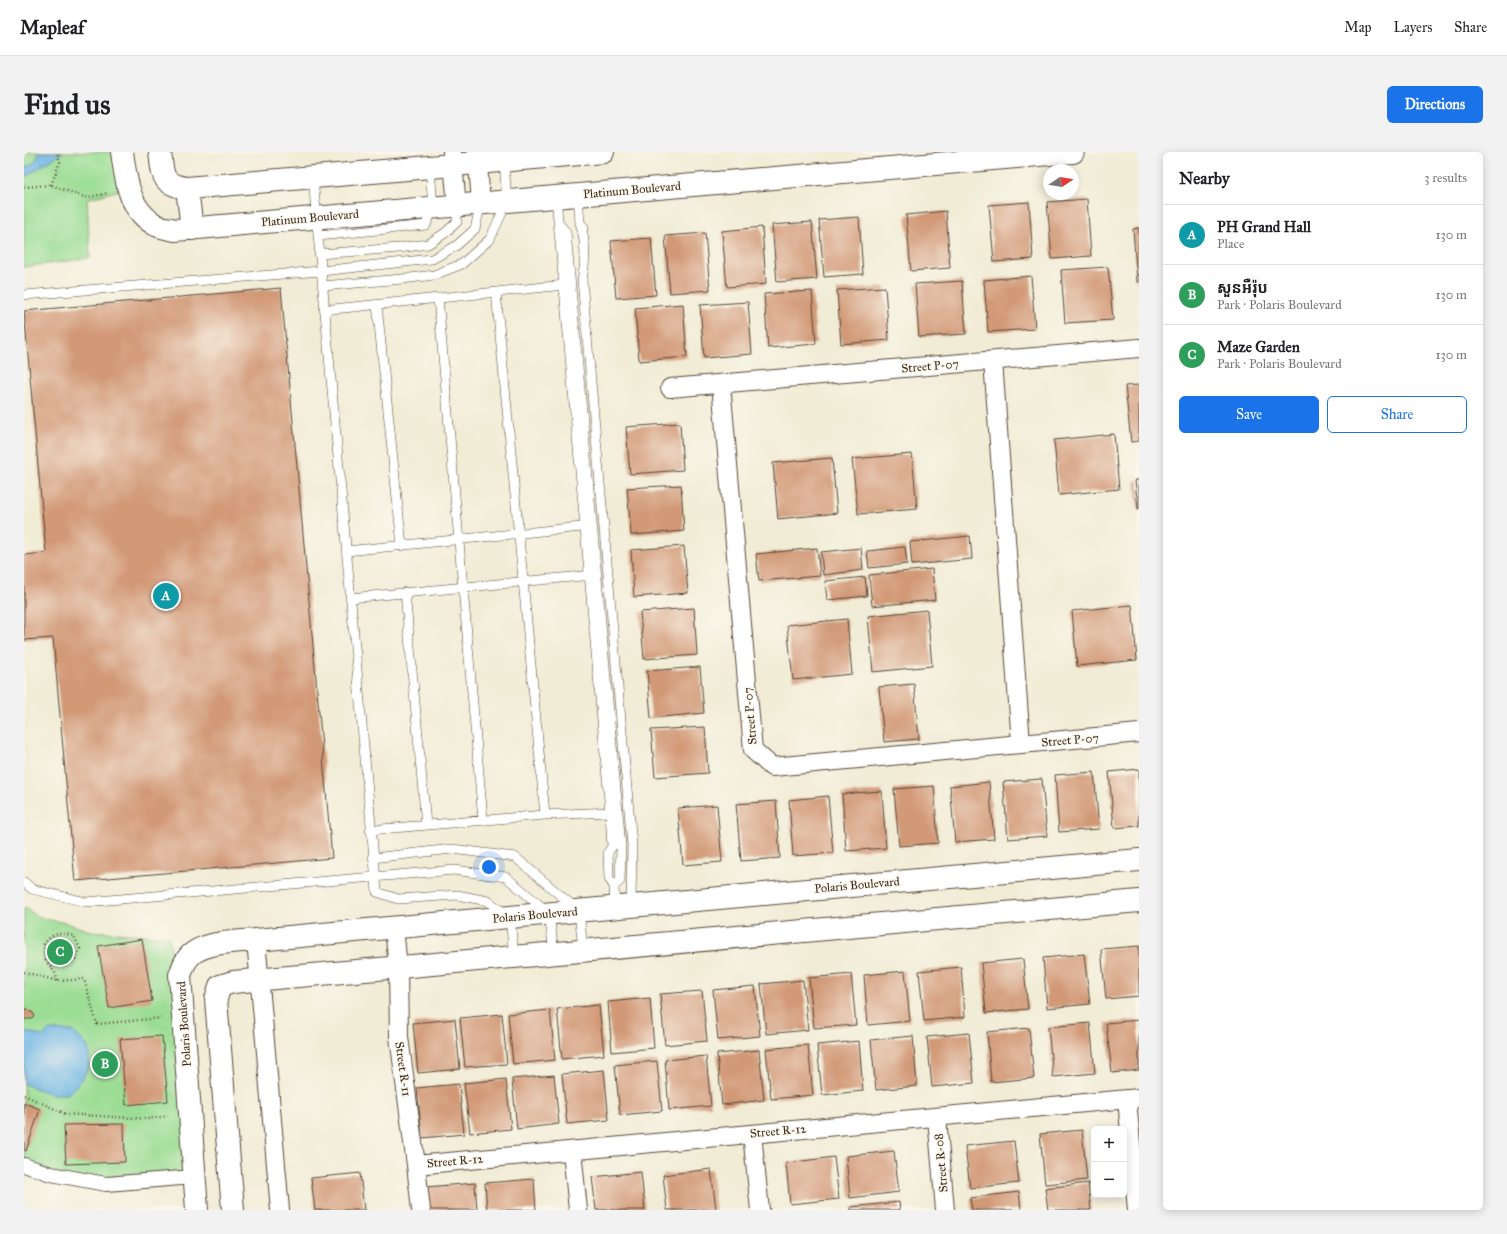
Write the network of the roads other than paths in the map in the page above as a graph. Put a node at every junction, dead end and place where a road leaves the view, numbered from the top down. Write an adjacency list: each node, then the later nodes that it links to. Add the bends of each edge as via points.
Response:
1 (122, 152): 18 (street, Platinum Boulevard, via 127,188 138,211 155,225 175,230)
2 (160, 152): 10 (street, via 162,174 173,186)
3 (603, 152): 7 (street)
4 (1073, 152): 11 (street, Platinum Boulevard)
5 (477, 158): 6 (street); 7 (street); 14 (street)
6 (453, 159): 8 (street); 15 (street)
7 (504, 161): 13 (lane)
8 (430, 167): 9 (street); 16 (lane)
9 (313, 178): 10 (street); 17 (lane)
10 (187, 188): 18 (street)
11 (578, 195): 12 (street, Platinum Boulevard); 33 (lane, via 580,223 586,230 589,266 582,280)
12 (556, 197): 13 (street, Platinum Boulevard); 20 (lane, via 558,224)
13 (507, 202): 14 (street, Platinum Boulevard); 23 (lane, via 490,239 462,264 434,275)
14 (481, 203): 15 (street, Platinum Boulevard); 21 (lane, via 475,229 456,246 432,259)
15 (457, 206): 16 (street, Platinum Boulevard); 19 (lane, via 457,222 428,244)
16 (433, 208): 17 (street, Platinum Boulevard)
17 (317, 227): 18 (street, Platinum Boulevard); 19 (lane)
18 (192, 229)
19 (320, 254): 21 (lane)
20 (566, 264): 22 (lane); 34 (lane)
21 (321, 272): 23 (lane); 25 (lane)
22 (564, 285): 24 (lane); 34 (lane)
23 (322, 286): 28 (lane)
24 (496, 292): 26 (lane); 35 (lane)
25 (24, 295)
26 (438, 298): 27 (lane); 36 (lane)
27 (377, 305): 28 (lane); 37 (lane)
28 (324, 310): 38 (lane)
29 (1139, 348): 30 (street, Street P-07)
30 (993, 361): 31 (street, Street P-07); 46 (street)
31 (722, 384): 32 (street, Street P-07); 46 (street, Street P-07, via 753,750 772,767)
32 (670, 388)
33 (603, 525): 34 (lane); 39 (lane)
34 (589, 527): 35 (lane); 40 (lane)
35 (519, 534): 36 (lane); 41 (lane)
36 (459, 540): 37 (lane); 42 (lane)
37 (402, 546): 38 (lane)
38 (346, 551): 44 (lane)
39 (608, 573): 40 (lane); 57 (lane, via 632,845 636,851 637,883)
40 (593, 575): 41 (lane); 47 (lane); 52 (lane)
41 (523, 581): 42 (lane); 48 (lane)
42 (463, 587): 43 (lane); 49 (lane)
43 (405, 592): 44 (lane); 50 (lane)
44 (350, 598): 51 (lane)
45 (1139, 733): 46 (street, Street P-07)
46 (1021, 744)
47 (610, 812): 48 (lane); 52 (lane)
48 (545, 815): 49 (lane)
49 (483, 820): 50 (lane)
50 (426, 825): 51 (lane)
51 (370, 830): 53 (lane)
52 (616, 847): 57 (lane, via 620,881 614,886)
53 (373, 858): 55 (lane); 59 (lane, via 452,849 515,858)
54 (1139, 860): 57 (street, Polaris Boulevard)
55 (376, 877): 56 (lane, via 86,902 32,889); 60 (lane, via 454,870 506,877); 61 (lane, via 376,892 398,899 457,894 488,900)
56 (24, 882)
57 (626, 901): 59 (street, Polaris Boulevard)
58 (1139, 901): 64 (street)
59 (579, 911): 60 (street, Polaris Boulevard); 64 (lane)
60 (549, 913): 61 (street, Polaris Boulevard); 65 (lane)
61 (510, 917): 62 (street, Polaris Boulevard); 66 (lane)
62 (394, 928): 63 (street, Polaris Boulevard); 67 (street, Street R-11)
63 (256, 940): 68 (street); 75 (street, Polaris Boulevard, via 217,944 198,950 186,960 180,975)
64 (583, 950): 65 (street)
65 (554, 953): 66 (street)
66 (514, 957): 67 (street)
67 (398, 967): 68 (street); 73 (street, Street R-11, via 398,1037)
68 (260, 979): 77 (street, via 220,986 216,999); 78 (street)
69 (1133, 1098): 70 (street, Street R-12); 83 (street)
70 (937, 1116): 71 (street, Street R-12); 82 (street, Street R-08)
71 (752, 1134): 72 (street, Street R-12); 81 (street)
72 (572, 1151): 73 (street, Street R-12); 80 (street)
73 (416, 1165): 79 (street, Street R-11)
74 (24, 1166): 75 (street, via 50,1174 106,1184)
75 (194, 1177): 76 (street, Polaris Boulevard)
76 (197, 1210)
77 (233, 1210)
78 (280, 1210)
79 (421, 1210)
80 (578, 1210)
81 (760, 1210)
82 (945, 1210)
83 (1137, 1210)

